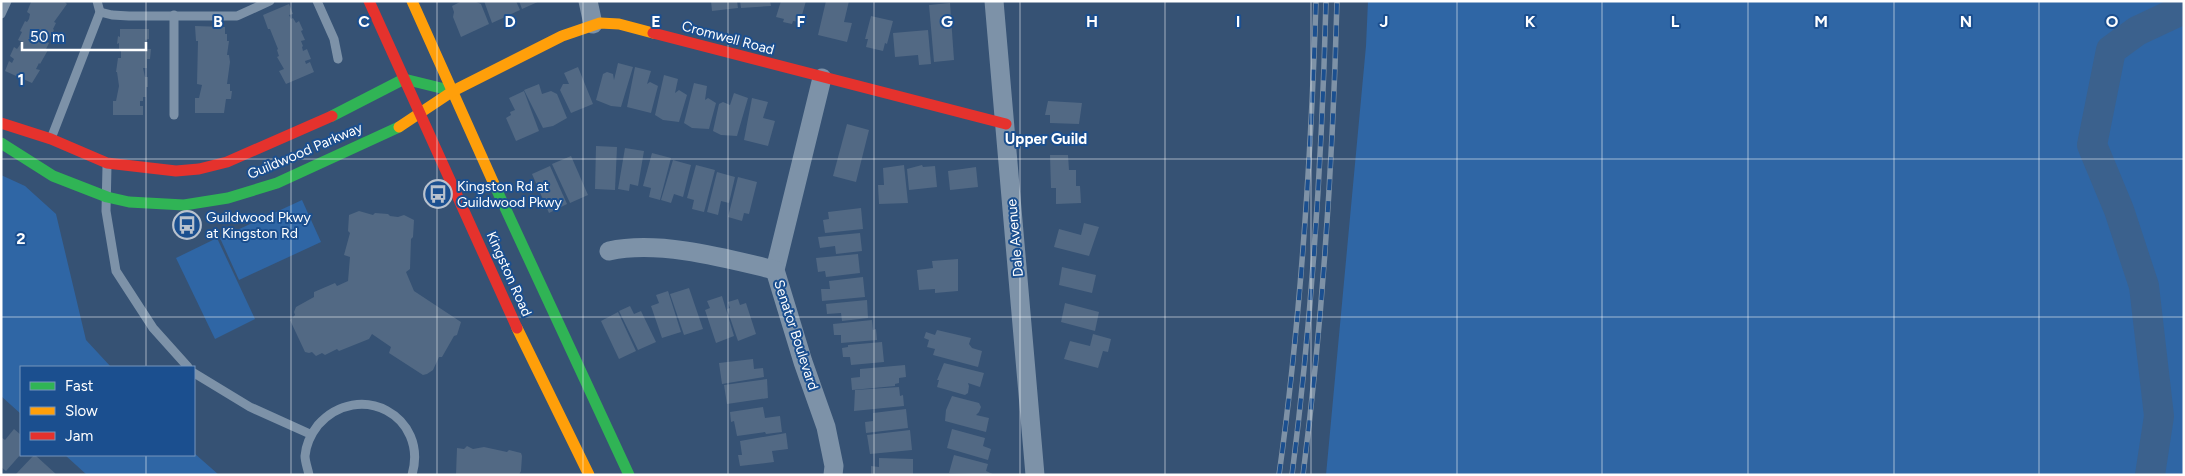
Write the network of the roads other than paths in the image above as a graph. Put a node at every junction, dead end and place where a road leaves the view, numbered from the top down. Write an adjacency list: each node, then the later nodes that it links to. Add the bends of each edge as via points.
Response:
1 (7, 1): 10 (lane)
2 (97, 1): 9 (lane)
3 (270, 1): 11 (lane, via 237,16)
4 (317, 1): 13 (lane, via 334,39)
5 (369, 1): 15 (street, Kingston Road)
6 (412, 1): 16 (street, Kingston Road)
7 (588, 1): 12 (street)
8 (994, 1): 20 (street, Dale Avenue)
9 (100, 12): 11 (lane, via 112,15); 21 (lane)
10 (1, 14)
11 (174, 15): 18 (lane)
12 (593, 24): 14 (street, Cromwell Road, via 619,24); 16 (street, Cromwell Road, via 562,36)
13 (338, 59)
14 (822, 78): 20 (street, Cromwell Road); 26 (street, Senator Boulevard)
15 (404, 79): 16 (street); 17 (street, Kingston Road); 23 (street, Guildwood Parkway, via 323,121 227,162 176,171)
16 (453, 91): 17 (street, Guildwood Parkway); 33 (street, Kingston Road)
17 (420, 114): 24 (street, Guildwood Parkway, via 398,128 277,183 228,198 184,205); 32 (street, Kingston Road, via 509,312)
18 (174, 115)
19 (1, 123): 21 (street, Guildwood Parkway)
20 (1006, 124): 35 (street, Dale Avenue)
21 (51, 139): 23 (street, Guildwood Parkway)
22 (1, 143): 24 (street, Guildwood Parkway, via 54,176)
23 (107, 163): 24 (lane)
24 (107, 197): 27 (lane, via 106,211 116,271 153,328)
25 (609, 251): 26 (street, via 627,247 665,248)
26 (775, 270): 34 (street, Senator Boulevard, via 826,427)
27 (187, 366)
28 (195, 374): 29 (lane, via 250,407)
29 (310, 434): 30 (lane, via 305,456); 31 (lane, via 328,414 351,404 376,405 398,417 412,437 416,461)
30 (309, 475)
31 (412, 475)
32 (589, 475)
33 (629, 475)
34 (833, 475)
35 (1035, 475)

